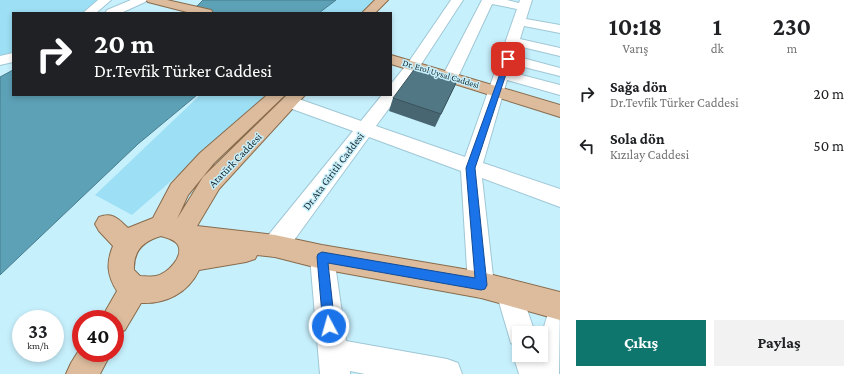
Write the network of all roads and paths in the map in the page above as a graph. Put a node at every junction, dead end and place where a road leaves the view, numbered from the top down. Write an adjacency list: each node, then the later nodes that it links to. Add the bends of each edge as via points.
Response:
1 (106, 0): 11 (street)
2 (113, 0): 12 (street)
3 (141, 0): 13 (street)
4 (152, 0): 14 (main road)
5 (382, 0): 15 (main road)
6 (393, 0): 16 (main road)
7 (457, 0): 23 (street, Dr.Ata Giritli Caddesi)
8 (488, 0): 26 (street)
9 (492, 0): 10 (street)
10 (523, 10): 17 (street); 18 (street)
11 (90, 12)
12 (98, 12)
13 (113, 12)
14 (204, 12)
15 (369, 12)
16 (380, 12)
17 (560, 29)
18 (514, 41): 19 (street); 25 (street)
19 (560, 52)
20 (12, 57): 22 (street)
21 (392, 59): 23 (main road, Dr. Erol Uysal Caddesi)
22 (0, 62)
23 (413, 66): 26 (main road, Dr. Erol Uysal Caddesi); 28 (street, Dr.Ata Giritli Caddesi)
24 (560, 72): 25 (street)
25 (502, 75): 26 (main road, Dr. Erol Uysal Caddesi); 27 (street); 31 (main road, Dr. Erol Uysal Caddesi); 33 (street)
26 (450, 77)
27 (560, 90)
28 (392, 94)
29 (390, 96): 32 (street, Dr.Ata Giritli Caddesi)
30 (288, 97): 32 (street); 36 (main road, Atatürk Caddesi, via 210,183)
31 (560, 111)
32 (364, 130): 33 (street); 38 (street, Dr.Ata Giritli Caddesi)
33 (471, 168): 34 (street); 40 (street)
34 (560, 198)
35 (107, 224): 37 (main road)
36 (180, 238): 37 (main road, via 144,232); 38 (main road); 41 (main road, via 187,269 179,278 157,290 145,291)
37 (128, 244): 41 (main road, via 122,254 121,274)
38 (275, 246): 39 (main road)
39 (322, 257): 40 (main road); 49 (street)
40 (481, 285): 42 (main road)
41 (134, 288): 44 (main road)
42 (509, 292): 43 (main road); 46 (street)
43 (560, 306)
44 (121, 310)
45 (560, 319): 53 (street)
46 (519, 326)
47 (89, 362): 50 (main road)
48 (530, 362): 52 (street)
49 (333, 364): 51 (street)
50 (82, 374)
51 (447, 374)
52 (534, 374)
53 (544, 374)

